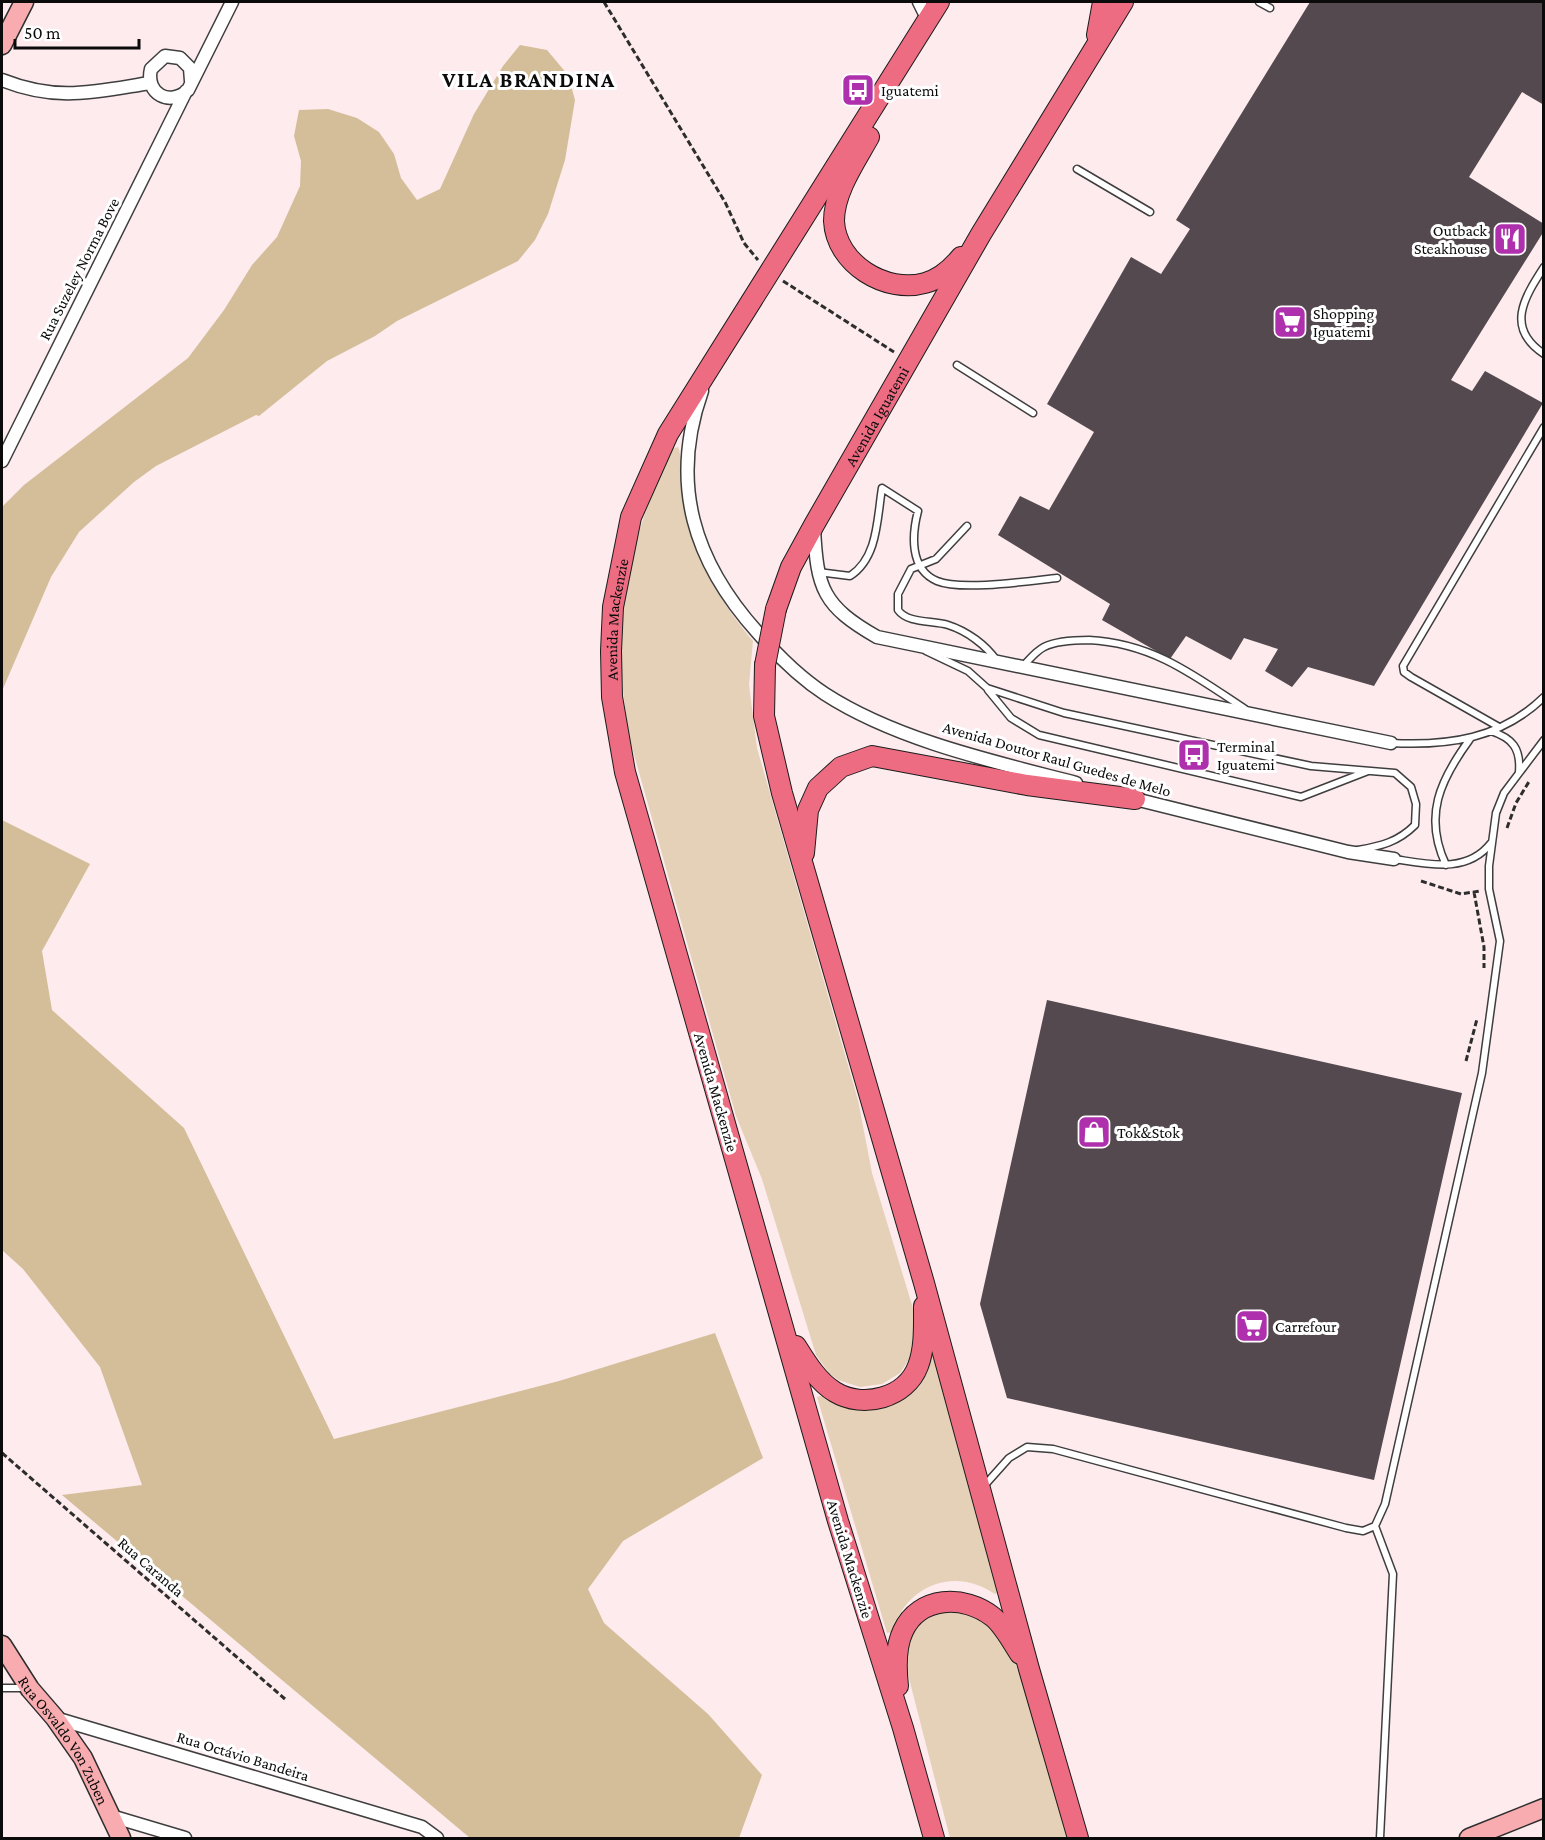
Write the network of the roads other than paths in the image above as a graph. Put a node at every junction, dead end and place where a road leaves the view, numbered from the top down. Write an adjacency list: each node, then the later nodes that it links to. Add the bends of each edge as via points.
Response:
1 (24, 2): 9 (street)
2 (232, 2): 14 (street, Rua Suzeley Norma Bove)
3 (939, 2): 8 (main road)
4 (1103, 2): 10 (main road)
5 (1123, 2): 10 (main road, Avenida Iguatemi)
6 (1259, 2): 7 (lane)
7 (1270, 8)
8 (924, 10): 13 (main road)
9 (2, 45)
10 (1090, 57): 17 (main road, Avenida Iguatemi)
11 (2, 80): 12 (street, via 54,94 81,94)
12 (150, 83): 14 (street, via 156,93 168,98 176,98); 14 (street, via 154,63 173,56 190,68)
13 (888, 84): 17 (main road, via 881,115 836,206 834,223 847,254 862,271 880,280 902,286 926,283 950,270); 19 (main road)
14 (189, 86): 24 (street, Rua Suzeley Norma Bove)
15 (1077, 169): 16 (lane)
16 (1150, 212)
17 (981, 234): 25 (main road, Avenida Iguatemi)
18 (1544, 267): 20 (lane, via 1523,303 1521,319 1524,334)
19 (720, 352): 43 (street, Avenida Doutor Raul Guedes de Melo, via 692,419 689,441 688,489 697,536 725,595 784,663 825,694 875,721 974,757); 50 (main road, Avenida Mackenzie, via 668,435 631,517 613,607 612,697 625,772)
20 (1544, 354)
21 (957, 365): 22 (lane)
22 (1033, 413)
23 (1544, 426): 36 (lane, via 1403,666 1404,672)
24 (2, 461)
25 (814, 525): 28 (street); 48 (main road, Avenida Iguatemi, bridge, via 776,609 765,665 764,716)
26 (967, 526): 27 (lane, via 936,559)
27 (921, 564): 28 (lane, via 913,546 918,511 882,488 865,564 850,576); 29 (lane, via 930,577 944,583 990,584); 31 (lane, via 907,573 898,594 900,613 956,628 989,650)
28 (817, 572): 30 (street, via 825,594 856,625 877,638)
29 (1057, 578)
30 (921, 649): 31 (street); 33 (lane, via 968,671)
31 (999, 664): 32 (street)
32 (1020, 668): 35 (street); 35 (lane, via 1044,647 1074,640 1117,642 1184,669)
33 (987, 688): 41 (lane, via 1109,723 1311,766); 41 (lane, via 1011,718 1039,735 1301,797)
34 (1544, 697): 36 (lane)
35 (1256, 716): 40 (street)
36 (1499, 727): 37 (lane)
37 (1491, 731): 38 (lane); 42 (lane, via 1513,741)
38 (1471, 738): 40 (lane, via 1450,743); 47 (lane, via 1446,774 1438,796 1435,837)
39 (1544, 740): 42 (lane)
40 (1391, 743)
41 (1371, 770): 45 (lane, via 1395,773 1411,787 1416,804 1415,825 1386,845)
42 (1519, 772): 44 (lane, via 1496,813)
43 (1135, 799): 45 (street, Avenida Doutor Raul Guedes de Melo); 48 (main road, via 1027,785 872,756 841,766 818,788 808,810)
44 (1492, 841): 47 (lane, via 1474,858); 52 (lane, via 1489,889 1500,941 1482,1073 1385,1504)
45 (1348, 852): 46 (street, Avenida Doutor Raul Guedes de Melo)
46 (1394, 859): 47 (lane)
47 (1446, 866)
48 (802, 868): 49 (main road)
49 (924, 1283): 50 (main road, via 924,1330 918,1366 906,1384 886,1397 854,1400 834,1392 812,1370); 51 (main road)
50 (785, 1329): 58 (main road, Avenida Mackenzie, via 838,1521)
51 (981, 1490): 52 (lane, via 1009,1458 1028,1447 1053,1449 1346,1528 1364,1531); 54 (main road)
52 (1375, 1526): 66 (lane, via 1393,1574)
53 (2, 1645): 56 (street, Rua Osvaldo Von Zuben)
54 (1029, 1669): 58 (main road, via 994,1618 980,1609 961,1602 928,1605 913,1616 897,1649); 65 (main road)
55 (2, 1688): 56 (lane)
56 (30, 1689): 57 (street, Rua Osvaldo Von Zuben)
57 (55, 1718): 60 (street, Rua Osvaldo Von Zuben, via 83,1758); 63 (street, Rua Octávio Bandeira, via 422,1827)
58 (903, 1728): 64 (main road, Avenida Mackenzie)
59 (1544, 1808): 67 (street)
60 (111, 1816): 61 (street, Rua Osvaldo Von Zuben); 62 (street)
61 (121, 1839)
62 (185, 1839)
63 (437, 1839)
64 (934, 1839)
65 (1078, 1839)
66 (1380, 1839)
67 (1469, 1839)

